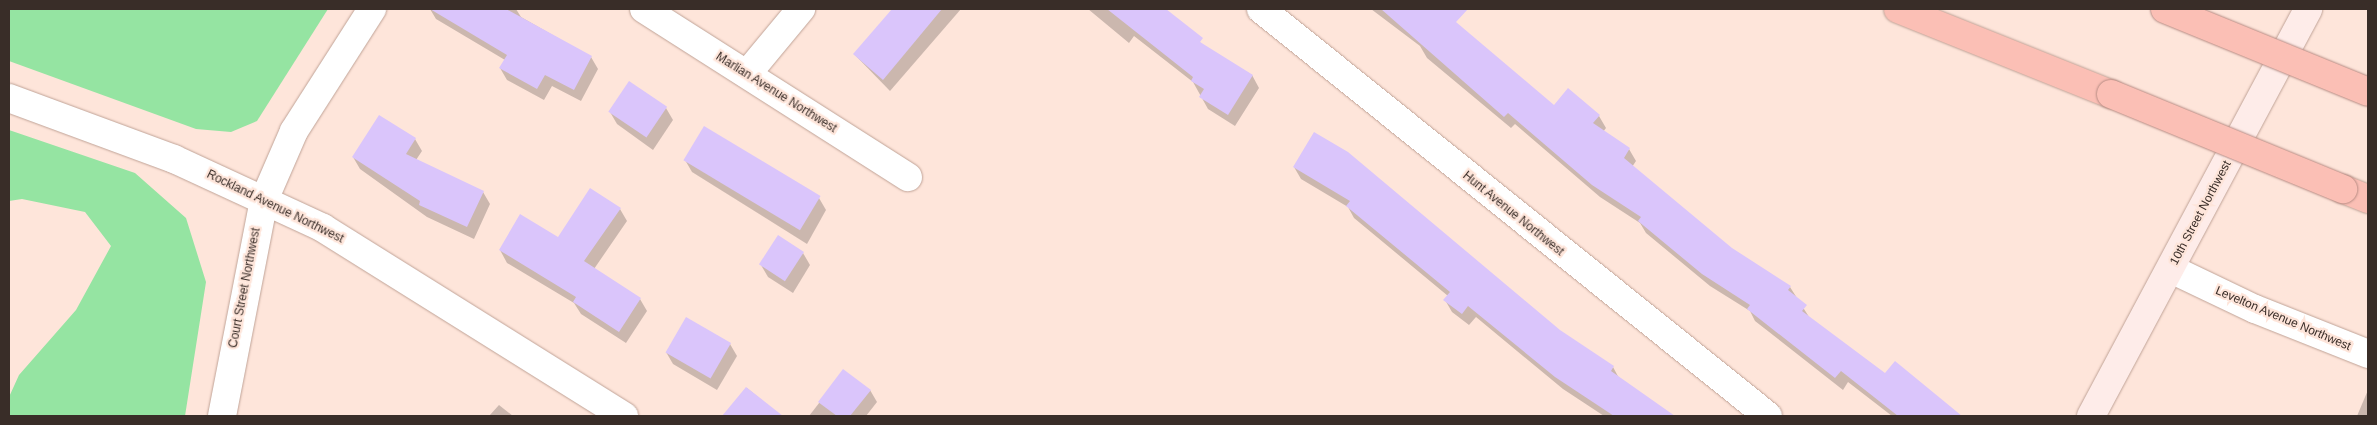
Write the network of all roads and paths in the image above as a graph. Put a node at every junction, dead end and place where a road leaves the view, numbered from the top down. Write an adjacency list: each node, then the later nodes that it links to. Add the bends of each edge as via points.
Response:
1 (372, 9): 13 (street, Court Street Northwest, via 294,131)
2 (644, 9): 8 (street, Marlian Avenue Northwest)
3 (801, 9): 8 (street)
4 (1261, 9): 18 (street, Hunt Avenue Northwest)
5 (1898, 9): 12 (highway, bridge)
6 (2165, 9): 9 (highway, bridge)
7 (2308, 9): 14 (main road, 10th Street Northwest)
8 (747, 74): 11 (street, Marlian Avenue Northwest)
9 (2368, 92)
10 (9, 98): 13 (street, Rockland Avenue Northwest, via 174,159)
11 (908, 176)
12 (2368, 199)
13 (264, 200): 16 (street, Court Street Northwest); 17 (street, Rockland Avenue Northwest, via 324,228 399,273)
14 (2171, 269): 15 (street, Levelton Avenue Northwest, via 2255,309); 19 (main road, 10th Street Northwest)
15 (2368, 354)
16 (222, 416)
17 (624, 416)
18 (1768, 416)
19 (2091, 416)

